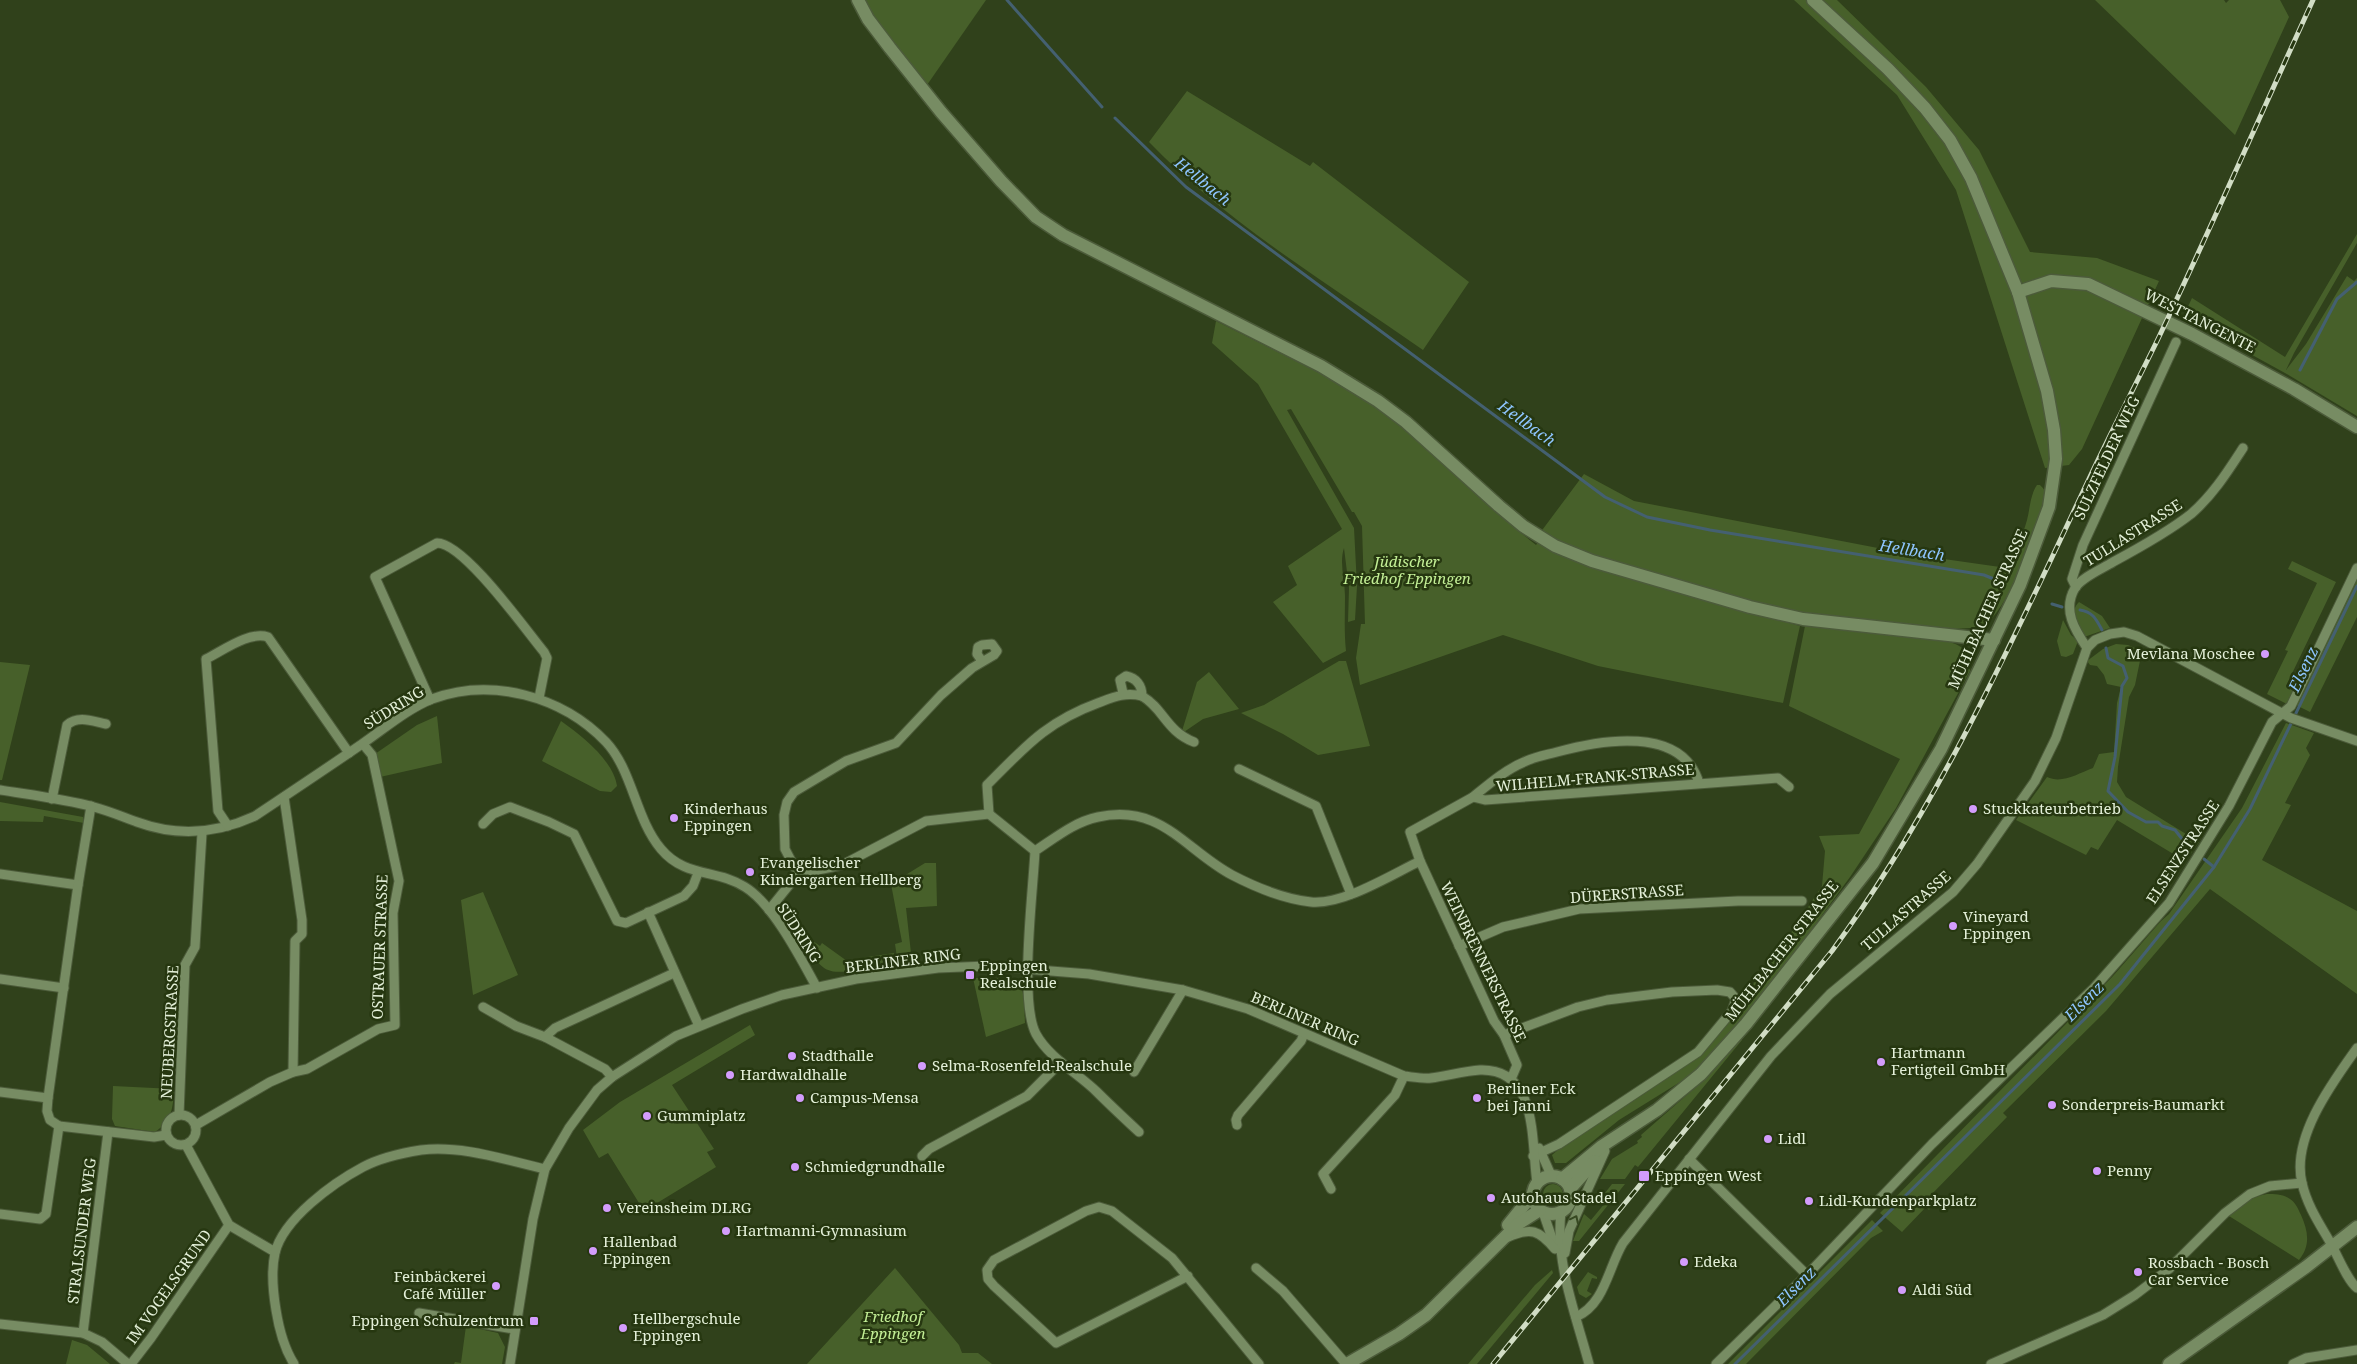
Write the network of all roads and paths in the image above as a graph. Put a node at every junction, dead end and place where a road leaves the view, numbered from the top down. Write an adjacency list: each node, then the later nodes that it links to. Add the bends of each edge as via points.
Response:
1 (858, 0): 9 (main road, via 868,19 941,112 1036,217 1063,235 1351,383 1406,422 1523,526 1555,546 1592,561 1750,608 1803,619)
2 (1813, 0): 3 (main road, MÜHLBACHER STRASSE, via 1907,87 1950,140 1971,178)
3 (2018, 292): 5 (main road, WESTTANGENTE, via 2051,280 2088,284 2192,334); 9 (main road, MÜHLBACHER STRASSE, via 2047,391 2056,459 2049,507 2038,541)
4 (2176, 342): 8 (street, SULZFELDER WEG, via 2083,544 2072,579)
5 (2357, 426)
6 (2243, 448): 8 (street, TULLASTRASSE, via 2220,484 2191,514)
7 (2357, 568): 16 (street, ELSENZSTRASSE, via 2291,706)
8 (2076, 587): 10 (street, TULLASTRASSE, via 2070,618)
9 (1994, 640): 69 (main road, MÜHLBACHER STRASSE, via 1941,749 1873,862 1720,1054 1680,1093)
10 (2087, 648): 16 (street, TULLASTRASSE, via 2095,640 2124,632); 77 (street, TULLASTRASSE, via 2056,738 2035,781 1977,864 1953,892 1830,994 1771,1056)
11 (982, 661): 38 (street, via 941,695 896,743 846,761 794,792 784,815 785,849)
12 (1123, 693): 13 (street); 13 (street, via 1120,680 1126,676 1135,679); 30 (street, via 1052,724 1034,738 988,785)
13 (1142, 696): 19 (street, via 1182,737)
14 (539, 698): 15 (street, SÜDRING, via 486,690); 15 (street, via 547,658 544,652 467,559 447,545 436,542 374,578); 36 (street, SÜDRING, via 565,710 607,743 662,851)
15 (430, 700): 20 (street, SÜDRING)
16 (2281, 712): 18 (street, via 2308,725); 96 (street, ELSENZSTRASSE, via 2272,722 2229,806 2169,903 2094,988 1932,1144)
17 (106, 724): 28 (street, via 82,719 67,725)
18 (2357, 741)
19 (1194, 742)
20 (363, 744): 21 (street, SÜDRING); 58 (street, OSTRAUER STRASSE, via 372,755 399,881 393,913 395,1025 378,1028 307,1069)
21 (349, 753): 27 (street, SÜDRING); 32 (street, via 268,637 252,636 206,659 218,810)
22 (1239, 769): 40 (street, via 1316,806)
23 (1699, 783): 24 (street, WILHELM-FRANK-STRASSE, via 1778,778); 26 (street, WILHELM-FRANK-STRASSE, via 1485,800); 26 (street, via 1695,770 1672,751 1644,740 1606,740 1525,761)
24 (1789, 787)
25 (0, 790): 28 (street, SÜDRING)
26 (1473, 796): 35 (street, WEINBRENNERSTRASSE, via 1410,832)
27 (284, 797): 32 (street, SÜDRING, via 256,816); 58 (street, via 302,920 302,934 295,941)
28 (52, 799): 29 (street, SÜDRING)
29 (91, 806): 33 (street, SÜDRING, via 138,823); 39 (street)
30 (989, 814): 34 (street); 38 (street, via 926,821 842,865)
31 (483, 824): 43 (street, via 493,814 510,807 574,834 617,921 626,922)
32 (228, 826): 33 (street, SÜDRING)
33 (202, 833): 65 (street, NEUBERGSTRASSE, via 194,947 185,965)
34 (1035, 851): 40 (street, via 1070,828 1097,817 1122,814 1169,828 1231,875 1276,893 1312,902); 45 (street)
35 (1420, 861): 40 (street); 44 (street, WEINBRENNERSTRASSE)
36 (698, 873): 42 (street, SÜDRING, via 719,876 747,888); 43 (street, via 684,896)
37 (0, 874): 39 (street)
38 (798, 874): 42 (street)
39 (78, 885): 48 (street)
40 (1351, 894)
41 (1802, 902): 44 (street, DÜRERSTRASSE, via 1738,901 1579,909 1504,928)
42 (769, 910): 49 (street, SÜDRING)
43 (648, 912): 46 (street)
44 (1459, 946): 54 (street, WEINBRENNERSTRASSE, via 1494,1021)
45 (1029, 969): 49 (street, BERLINER RING, via 986,966 931,969); 50 (street, BERLINER RING, via 1089,974); 57 (street, via 1029,1006 1033,1027)
46 (674, 973): 52 (street); 55 (street, via 555,1028)
47 (0, 980): 48 (street)
48 (64, 988): 64 (street)
49 (817, 988): 52 (street, BERLINER RING, via 782,995)
50 (1184, 990): 53 (street, BERLINER RING, via 1248,1009); 59 (street)
51 (483, 1007): 55 (street, via 516,1026)
52 (699, 1026): 61 (street, BERLINER RING)
53 (1304, 1034): 60 (street, BERLINER RING); 67 (street, via 1238,1115)
54 (1504, 1035): 62 (street, WEINBRENNERSTRASSE, via 1517,1065); 75 (street, via 1578,1007 1607,1000 1717,990 1730,992 1736,999 1734,1007 1698,1052 1566,1140)
55 (545, 1037): 61 (street, via 605,1069)
56 (2357, 1048): 80 (street, via 2338,1075 2310,1127 2300,1165)
57 (1061, 1062): 71 (street); 76 (street, via 1027,1096 929,1149)
58 (293, 1072): 66 (street, OSTRAUER STRASSE)
59 (1134, 1072)
60 (1404, 1076): 62 (street, BERLINER RING, via 1429,1079 1491,1070); 82 (street, via 1395,1095 1323,1174)
61 (612, 1077): 78 (street, BERLINER RING, via 597,1090 569,1128)
62 (1511, 1079): 75 (street, via 1527,1104)
63 (0, 1092): 64 (street)
64 (48, 1098): 68 (street, via 50,1120)
65 (179, 1115): 66 (street, NEUBERGSTRASSE, via 190,1117); 72 (street, NEUBERGSTRASSE, via 168,1122)
66 (196, 1125): 73 (street, via 195,1137)
67 (1237, 1125)
68 (59, 1126): 70 (street); 86 (street, via 46,1214 40,1219)
69 (1630, 1129): 74 (main road, MÜHLBACHER STRASSE); 79 (main road, MÜHLBACHER STRASSE)
70 (108, 1132): 72 (street, via 154,1138); 103 (street, STRALSUNDER WEG)
71 (1139, 1132)
72 (166, 1135): 73 (street, via 174,1144)
73 (186, 1145): 87 (street)
74 (1605, 1152): 83 (main road, MÜHLBACHER STRASSE); 94 (street, MÜHLBACHER STRASSE, one-way to 74, via 1569,1231)
75 (1537, 1154): 79 (street); 81 (street)
76 (922, 1156)
77 (1689, 1159): 96 (street); 100 (street, TULLASTRASSE, via 1623,1243 1598,1300 1589,1311)
78 (545, 1169): 92 (street, via 451,1149 421,1150 393,1156 364,1166 308,1205 288,1228); 102 (street, BERLINER RING)
79 (1557, 1177): 81 (main road, via 1543,1178); 83 (main road)
80 (2302, 1183): 90 (street, via 2312,1212); 112 (street, via 2270,1186 2250,1194 2225,1213 2169,1269 2135,1295 2103,1315)
81 (1535, 1188): 84 (main road, via 1534,1203); 93 (main road)
82 (1331, 1189)
83 (1570, 1189): 85 (main road, via 1570,1202)
84 (1542, 1211): 85 (main road); 89 (main road, via 1518,1224); 91 (street, MÜHLBACHER STRASSE)
85 (1561, 1212): 94 (street, MÜHLBACHER STRASSE)
86 (0, 1214)
87 (229, 1226): 92 (street); 105 (street, IM VOGELSGRUND)
88 (2357, 1227): 90 (main road)
89 (1503, 1240): 91 (street, MÜHLBACHER STRASSE, via 1520,1232 1534,1231); 93 (main road)
90 (2332, 1246): 98 (street); 113 (main road)
91 (1555, 1249): 94 (street, MÜHLBACHER STRASSE)
92 (275, 1252): 106 (street, via 273,1288 278,1319 282,1338)
93 (1479, 1262): 109 (main road, via 1418,1321)
94 (1563, 1266): 100 (street, MÜHLBACHER STRASSE)
95 (1256, 1268): 109 (street, via 1283,1291)
96 (1807, 1275): 111 (street, ELSENZSTRASSE)
97 (1188, 1276): 97 (street, via 1172,1258 1132,1226 1112,1211 1099,1207 994,1260 987,1270 988,1279 994,1286 1056,1344); 108 (street)
98 (2357, 1288)
99 (419, 1313): 102 (street)
100 (1576, 1316): 110 (street, MÜHLBACHER STRASSE)
101 (0, 1324): 103 (street)
102 (514, 1329): 107 (street, BERLINER RING)
103 (83, 1333): 105 (street, via 102,1342)
104 (2357, 1350): 114 (street, via 2306,1358)
105 (129, 1364)
106 (294, 1364)
107 (510, 1364)
108 (1259, 1364)
109 (1346, 1364)
110 (1589, 1364)
111 (1716, 1364)
112 (1991, 1364)
113 (2169, 1364)
114 (2293, 1364)

